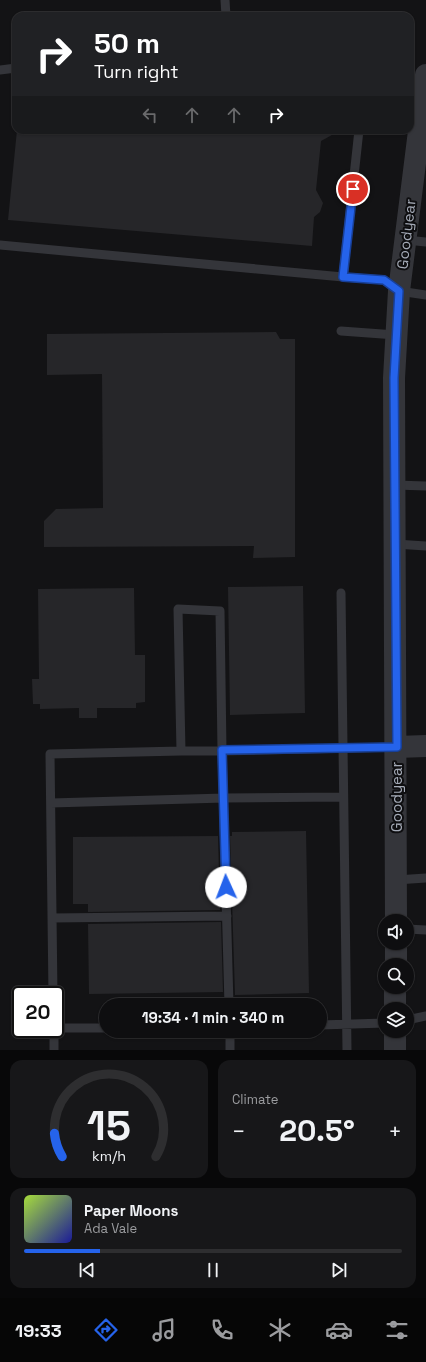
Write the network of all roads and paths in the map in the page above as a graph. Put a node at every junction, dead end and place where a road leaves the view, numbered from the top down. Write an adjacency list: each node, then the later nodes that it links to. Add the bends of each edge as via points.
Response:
1 (225, 0): 2 (lane)
2 (226, 12)
3 (12, 68): 4 (lane)
4 (0, 70)
5 (426, 75): 7 (street, Goodyear)
6 (359, 134): 10 (lane)
7 (420, 170): 8 (street, Goodyear)
8 (416, 241): 11 (street, Goodyear)
9 (0, 245): 10 (lane)
10 (343, 277): 11 (lane, via 384,280)
11 (399, 291): 12 (lane); 14 (street, Goodyear)
12 (426, 295)
13 (341, 331): 14 (lane)
14 (396, 335): 15 (street, Goodyear)
15 (394, 485): 16 (lane); 17 (street, Goodyear)
16 (426, 486)
17 (395, 544): 18 (lane); 21 (street, Goodyear)
18 (426, 546)
19 (341, 593): 22 (lane)
20 (426, 746): 21 (street)
21 (397, 747): 22 (lane); 29 (street, Goodyear)
22 (342, 749): 23 (lane); 25 (lane)
23 (222, 750): 24 (lane); 24 (lane, via 220,611 178,609); 26 (lane)
24 (181, 751): 27 (lane, via 50,754)
25 (342, 797): 26 (lane); 40 (lane)
26 (224, 798): 27 (lane); 31 (lane)
27 (51, 803): 32 (lane)
28 (426, 878): 29 (lane)
29 (396, 880): 30 (street, Goodyear)
30 (396, 914)
31 (227, 916): 32 (lane); 36 (lane)
32 (52, 918): 35 (lane)
33 (414, 929): 34 (lane)
34 (426, 930)
35 (53, 986)
36 (230, 998)
37 (426, 1016): 38 (lane)
38 (414, 1019)
39 (378, 1023): 40 (lane)
40 (347, 1024): 41 (lane); 49 (lane)
41 (327, 1025)
42 (99, 1028): 43 (lane)
43 (64, 1029)
44 (54, 1038): 47 (lane)
45 (230, 1038): 48 (lane)
46 (395, 1038): 50 (street)
47 (54, 1050)
48 (230, 1050)
49 (347, 1050)
50 (395, 1050)

